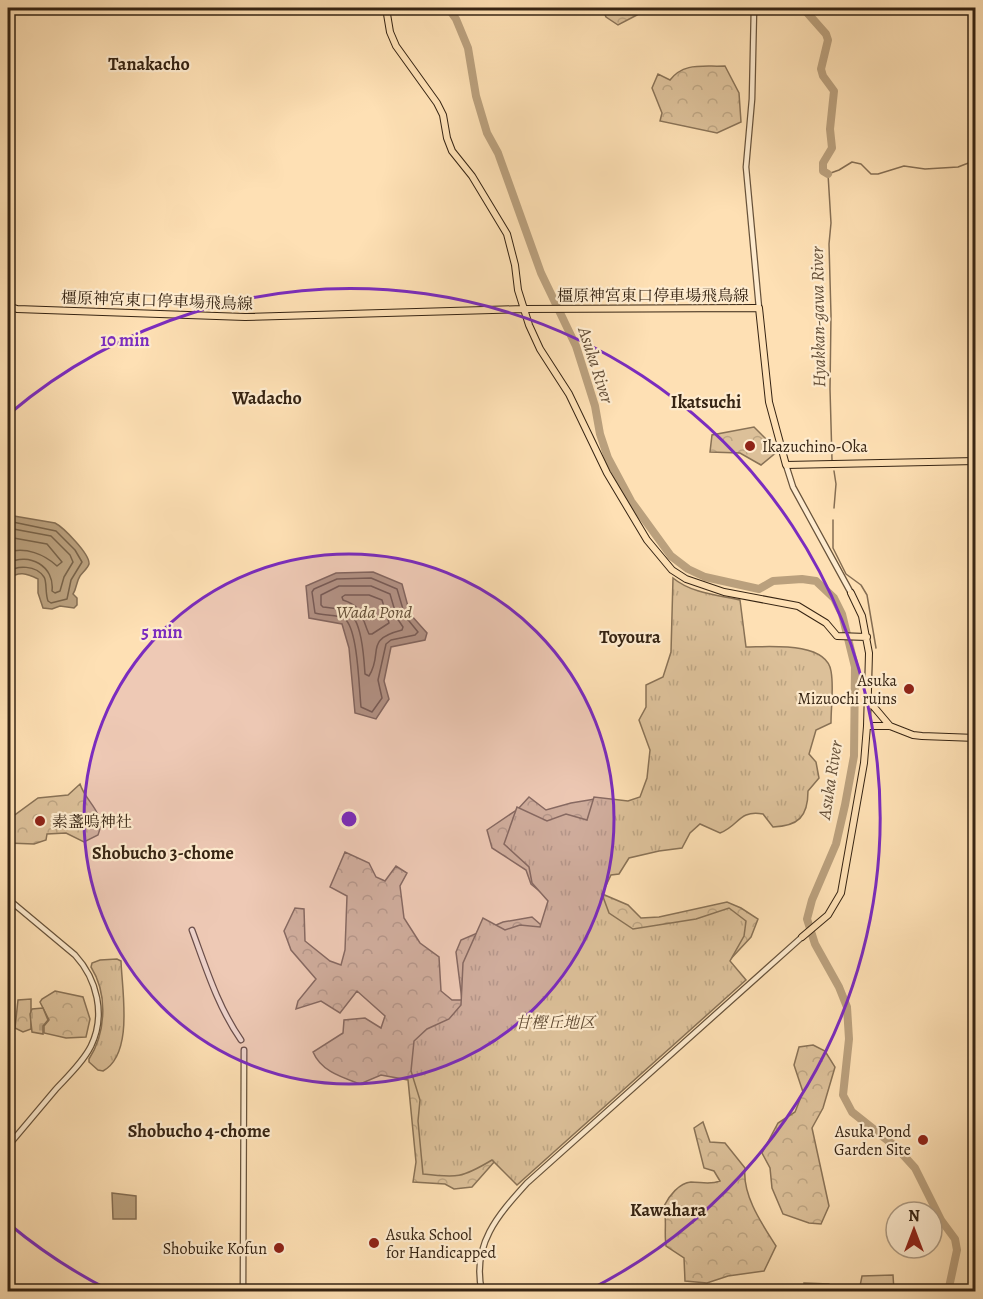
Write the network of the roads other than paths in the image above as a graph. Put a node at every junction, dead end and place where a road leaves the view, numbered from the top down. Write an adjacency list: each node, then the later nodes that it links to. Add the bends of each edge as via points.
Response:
1 (386, 8): 5 (main road, via 396,46 437,104 452,151 507,234)
2 (754, 8): 4 (street, via 746,167)
3 (8, 306): 5 (main road, 橿原神宮東口停車場飛鳥線, via 27,310 245,317)
4 (759, 308): 5 (main road, 橿原神宮東口停車場飛鳥線); 7 (main road, 橿原神宮東口停車場飛鳥線, via 768,398)
5 (523, 309): 9 (main road, via 540,349 568,394 607,473 647,540 672,570 702,586 798,606 816,616 837,636)
6 (975, 461): 7 (main road)
7 (786, 465): 8 (street, via 793,487)
8 (851, 592): 9 (main road)
9 (867, 637): 10 (main road)
10 (868, 700): 11 (main road); 12 (main road)
11 (867, 726): 12 (main road); 16 (main road, via 841,892 828,915)
12 (890, 726): 13 (main road, via 914,735)
13 (975, 738)
14 (8, 899): 19 (street, via 84,965 95,987 98,1017 87,1053)
15 (192, 930): 17 (street, via 224,1015)
16 (802, 937): 21 (street, via 518,1193 481,1249 478,1273)
17 (241, 1040)
18 (244, 1050): 20 (street)
19 (8, 1146)
20 (243, 1292)
21 (482, 1292)

